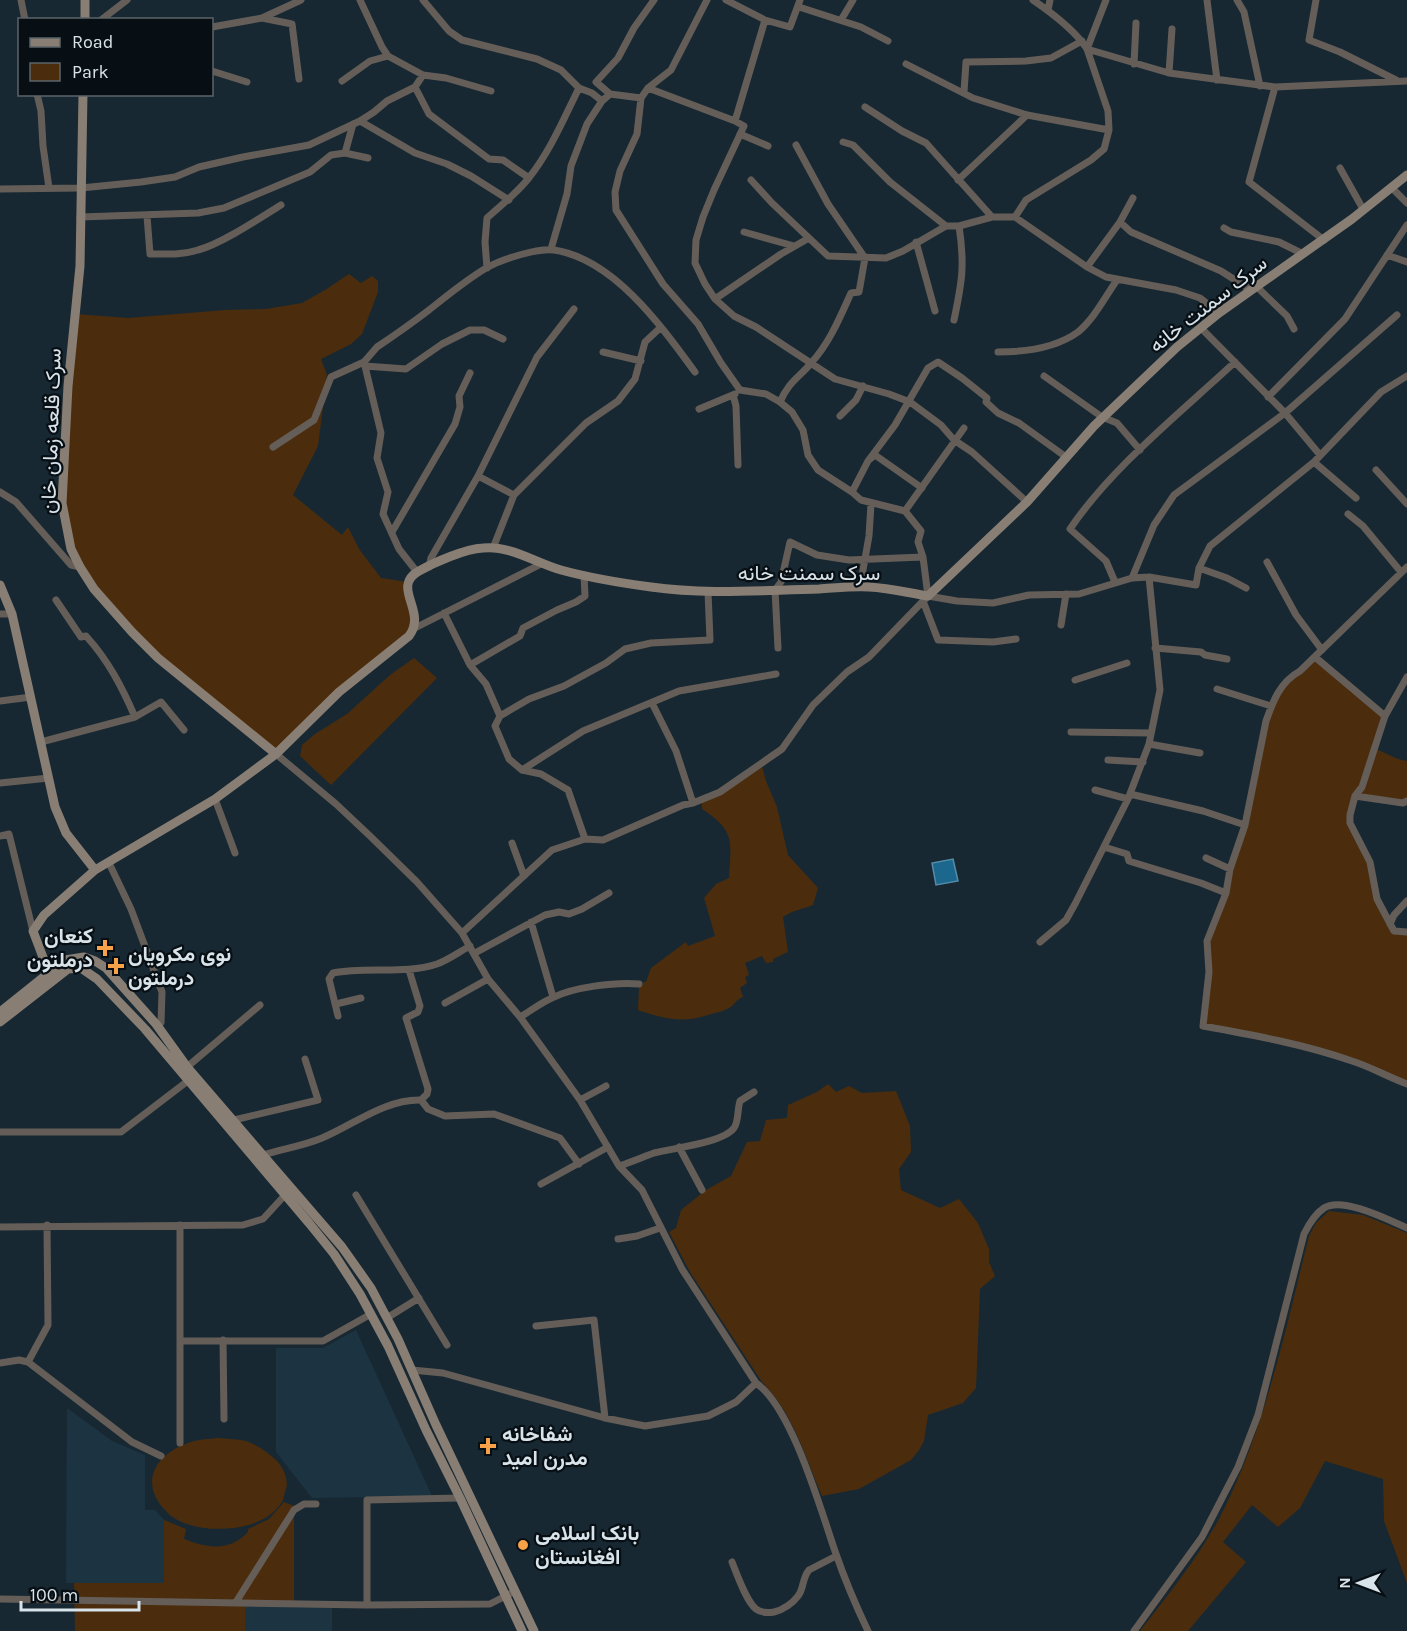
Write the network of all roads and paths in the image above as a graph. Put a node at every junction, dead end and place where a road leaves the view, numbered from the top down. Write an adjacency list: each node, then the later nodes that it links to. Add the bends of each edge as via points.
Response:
1 (21, 0): 20 (street)
2 (85, 0): 21 (street)
3 (127, 0): 22 (street)
4 (301, 0): 17 (street)
5 (360, 0): 32 (street)
6 (423, 0): 47 (street, via 449,31 462,40 537,59 561,70)
7 (654, 0): 51 (street, via 618,58 596,82)
8 (707, 0): 48 (street, via 671,70)
9 (726, 0): 24 (street)
10 (853, 0): 25 (street)
11 (1033, 0): 19 (street)
12 (1050, 0): 19 (street)
13 (1106, 0): 31 (street)
14 (1208, 0): 39 (street)
15 (1237, 0): 44 (street, via 1244,12)
16 (1316, 0): 41 (street, via 1309,39)
17 (293, 1): 23 (street)
18 (799, 3): 24 (street, via 790,27); 25 (street)
19 (1048, 10): 30 (street)
20 (26, 18)
21 (85, 18)
22 (104, 18)
23 (262, 18): 27 (street); 38 (street, via 292,24)
24 (765, 20): 58 (street)
25 (841, 20): 29 (street)
26 (1136, 23): 34 (street)
27 (213, 27)
28 (1172, 29): 36 (street)
29 (888, 41)
30 (1082, 41): 31 (street); 50 (street, via 1051,58 966,62)
31 (1087, 50): 34 (street); 60 (street, via 1108,111)
32 (388, 56): 37 (street); 40 (street, via 370,61)
33 (906, 64): 50 (street)
34 (1134, 64): 36 (street)
35 (213, 71): 43 (street)
36 (1169, 73): 39 (street)
37 (423, 75): 45 (street); 49 (street)
38 (299, 79)
39 (1217, 80): 44 (street)
40 (342, 81)
41 (1397, 81): 42 (street); 46 (street)
42 (1407, 81)
43 (247, 82)
44 (1260, 86): 46 (street)
45 (415, 87): 59 (street); 69 (street, via 429,114 489,159 503,160)
46 (1275, 87): 92 (street, via 1250,182)
47 (579, 88): 55 (street); 69 (street)
48 (648, 88): 54 (street); 58 (street)
49 (491, 91)
50 (964, 92): 57 (street)
51 (610, 94): 54 (street); 55 (street)
52 (38, 96): 73 (street)
53 (82, 96): 74 (street, سرک قلعه زمان خان)
54 (641, 98): 125 (street, via 637,134 615,192 616,210 663,284 698,324)
55 (602, 101): 95 (street, via 587,124 571,166)
56 (866, 107): 71 (street, via 926,143)
57 (1027, 115): 60 (street); 71 (street)
58 (735, 121): 61 (street, via 744,126)
59 (357, 122): 65 (street); 74 (street, via 309,145 199,167 175,177); 77 (street, via 415,153 471,176)
60 (1109, 130): 83 (street, via 1104,149 1026,200)
61 (740, 134): 64 (street); 104 (street, via 696,240 695,263)
62 (843, 142): 86 (street, via 853,145 890,182)
63 (796, 145): 98 (street, via 828,204)
64 (768, 146)
65 (345, 153): 66 (street); 81 (street, via 331,155 310,172 224,208)
66 (368, 158)
67 (1340, 168): 80 (street)
68 (1407, 175): 72 (street, سرک سمنت خانه)
69 (529, 178): 77 (street)
70 (751, 180): 91 (street)
71 (958, 180): 84 (street)
72 (1391, 187): 78 (street); 80 (street, سرک سمنت خانه)
73 (50, 188): 74 (street); 75 (street)
74 (81, 188): 82 (street, سرک قلعه زمان خان)
75 (0, 189)
76 (1133, 198): 85 (street)
77 (509, 200): 101 (street, via 487,218)
78 (1407, 203)
79 (281, 205): 81 (street, via 212,244 176,255 150,254)
80 (1363, 209): 92 (street, سرک سمنت خانه)
81 (147, 216): 82 (street)
82 (80, 217): 161 (street, سرک قلعه زمان خان, via 80,266 62,503 71,549)
83 (1016, 217): 84 (street); 100 (street)
84 (992, 218): 88 (street)
85 (1120, 222): 100 (street); 103 (street, via 1131,232 1221,271 1246,287)
86 (946, 225): 88 (street); 93 (street)
87 (1407, 225): 97 (street)
88 (959, 226): 109 (street, via 963,281)
89 (1224, 228): 96 (street, via 1279,242)
90 (744, 232): 94 (street)
91 (809, 238): 94 (street); 98 (street, via 828,256)
92 (1324, 240): 96 (street, سرک سمنت خانه)
93 (916, 242): 98 (street, via 886,258); 106 (street)
94 (794, 246): 104 (street)
95 (551, 249): 101 (street, via 520,255); 110 (street, via 593,265 614,278)
96 (1304, 254): 103 (street, سرک سمنت خانه)
97 (1387, 255): 99 (street); 127 (street, via 1345,320)
98 (865, 258): 118 (street, via 859,292 851,293)
99 (1407, 262)
100 (1087, 267): 102 (street)
101 (487, 268): 119 (street, via 377,347)
102 (1117, 280): 107 (street, via 1176,290 1200,298); 115 (street, via 1077,332 1048,346)
103 (1257, 287): 107 (street, سرک سمنت خانه); 112 (street, via 1287,316)
104 (716, 299): 118 (street, via 734,316)
105 (574, 309): 144 (street, via 537,357)
106 (935, 311)
107 (1219, 313): 111 (street, سرک سمنت خانه)
108 (1397, 315): 131 (street)
109 (954, 320)
110 (661, 327): 116 (street, via 645,342); 120 (street)
111 (1201, 328): 117 (street); 133 (street, سرک سمنت خانه)
112 (1294, 329)
113 (503, 339): 119 (street, via 478,329 457,336 406,369)
114 (603, 352): 116 (street)
115 (998, 352)
116 (641, 361): 148 (street, via 635,379 618,401 586,423)
117 (1234, 362): 127 (street); 137 (street)
118 (812, 363): 124 (street, via 835,379); 128 (street, via 786,387)
119 (364, 364): 136 (street, via 331,377 314,420); 155 (street, via 381,433 377,459 388,492 383,514)
120 (695, 372)
121 (470, 373): 155 (street, via 459,396 455,424)
122 (1044, 376): 133 (street)
123 (1407, 376): 138 (street, via 1381,392)
124 (863, 386): 129 (street); 132 (street)
125 (740, 390): 126 (street); 128 (street, via 766,394)
126 (733, 395): 130 (street); 142 (street)
127 (1269, 397): 131 (street)
128 (780, 402): 147 (street, via 803,430 807,455 818,470)
129 (909, 402): 135 (street, via 941,424); 139 (street, via 928,368 938,362 976,388 998,413 1019,423); 140 (street)
130 (699, 409)
131 (1285, 413): 138 (street); 168 (street, via 1174,495 1154,525)
132 (840, 416)
133 (1102, 417): 137 (street, via 1117,423); 139 (street, سرک سمنت خانه)
134 (964, 428): 135 (street)
135 (954, 440): 145 (street); 150 (street)
136 (273, 447)
137 (1140, 450): 169 (street, via 1070,529 1106,561)
138 (1320, 455): 141 (street)
139 (1066, 457): 150 (street, سرک سمنت خانه)
140 (868, 460): 145 (street, via 875,455); 147 (street)
141 (1314, 462): 149 (street); 163 (street, via 1210,546)
142 (738, 465)
143 (1376, 470): 152 (street)
144 (478, 476): 148 (street); 162 (street)
145 (922, 488): 153 (street)
146 (0, 492): 161 (street, via 16,502 71,565)
147 (852, 492): 151 (street)
148 (514, 495): 156 (street)
149 (1356, 498)
150 (1027, 502): 176 (street, سرک سمنت خانه)
151 (871, 504): 153 (street); 158 (street)
152 (1407, 504)
153 (904, 511): 157 (street, via 921,531 918,542)
154 (1348, 514): 164 (street)
155 (392, 532): 165 (street, via 399,549)
156 (493, 548): 160 (street, سرک سمنت خانه); 162 (street, سرک سمنت خانه, via 458,554)
157 (923, 557): 158 (street); 176 (street)
158 (864, 558): 171 (street); 173 (street, via 817,555 790,542)
159 (1267, 562): 186 (street, via 1288,603)
160 (543, 563): 166 (street, سرک سمنت خانه); 180 (street)
161 (80, 567): 208 (street, سرک قلعه زمان خان, via 94,589 158,658)
162 (429, 567): 165 (street, سرک سمنت خانه)
163 (1199, 568): 167 (street, via 1196,585); 172 (street)
164 (1404, 570): 186 (street)
165 (417, 572): 182 (street, via 407,587)
166 (584, 575): 174 (street, سرک سمنت خانه); 190 (street, via 585,596 523,628 520,636)
167 (1149, 577): 168 (street); 185 (street)
168 (1132, 578): 169 (street)
169 (1114, 582): 175 (street, via 1079,594)
170 (0, 585): 179 (street)
171 (860, 587): 173 (street, سرک سمنت خانه); 176 (street, سرک سمنت خانه)
172 (1246, 588)
173 (775, 590): 174 (street, سرک سمنت خانه); 184 (street)
174 (708, 592): 199 (street, via 710,640 651,643 625,649 606,663)
175 (1066, 594): 176 (street, via 1029,595 993,603); 181 (street)
176 (926, 598): 183 (street, via 939,640); 219 (street, via 869,657 813,705 782,749 720,792)
177 (56, 600): 201 (street, via 81,637 86,636 100,652)
178 (0, 614): 179 (street)
179 (12, 614): 195 (street)
180 (444, 614): 182 (street); 190 (street)
181 (1061, 625)
182 (415, 628): 208 (street, via 339,692)
183 (1016, 639)
184 (778, 648)
185 (1155, 648): 188 (street, via 1202,652); 204 (street, via 1160,690)
186 (1322, 650): 187 (street)
187 (1314, 657): 198 (street, via 1284,682); 200 (street)
188 (1227, 659)
189 (1127, 663): 193 (street)
190 (470, 664): 199 (street, via 486,684)
191 (776, 674): 197 (street, via 679,692)
192 (1407, 677): 200 (street)
193 (1075, 680)
194 (1218, 689): 198 (street)
195 (31, 697): 196 (street); 205 (street)
196 (0, 701)
197 (652, 703): 211 (street, via 583,731); 219 (street, via 676,751)
198 (1271, 706): 220 (street)
199 (500, 716): 211 (street, via 495,726 509,759)
200 (1385, 716): 216 (street, via 1362,787)
201 (135, 717): 202 (street, via 161,702); 205 (street)
202 (184, 730)
203 (1071, 732): 204 (street)
204 (1151, 733): 206 (street)
205 (41, 742): 212 (street)
206 (1149, 744): 207 (street); 210 (street)
207 (1200, 753)
208 (276, 754): 217 (street); 238 (street, via 370,836)
209 (1108, 760): 210 (street)
210 (1143, 762): 215 (street)
211 (522, 770): 222 (street, via 542,774 568,790)
212 (49, 778): 213 (street); 229 (street, via 66,833)
213 (0, 783)
214 (1095, 790): 215 (street)
215 (1129, 796): 220 (street, via 1203,811); 224 (street)
216 (1355, 796): 218 (street); 235 (street, via 1350,823 1370,862 1377,898)
217 (215, 799): 225 (street); 227 (street)
218 (1407, 801)
219 (693, 803): 222 (street, via 603,840)
220 (1245, 825): 228 (street)
221 (0, 836): 236 (street, via 9,834)
222 (585, 839): 230 (street, via 552,850)
223 (512, 843): 230 (street)
224 (1104, 847): 232 (street, via 1127,854 1129,861); 239 (street, via 1066,920)
225 (235, 853)
226 (1206, 858): 228 (street)
227 (109, 863): 229 (street); 255 (street, via 162,992 161,1023)
228 (1230, 869): 232 (street)
229 (94, 870): 236 (street, via 44,915)
230 (524, 876): 238 (street)
231 (609, 892): 234 (street, via 569,914 559,912)
232 (1226, 893): 259 (street, via 1207,941 1209,972 1203,1026 1315,1049)
233 (1407, 901): 235 (street)
234 (531, 922): 241 (street); 246 (street)
235 (1389, 924): 237 (street, via 1394,931)
236 (33, 931): 243 (street)
237 (1407, 932)
238 (462, 933): 240 (street)
239 (1040, 942)
240 (470, 945): 241 (street); 242 (street, via 436,964)
241 (475, 953): 244 (street)
242 (409, 970): 249 (street, via 354,969 333,973 329,979); 262 (street, via 420,1006 418,1012 406,1018 428,1092)
243 (49, 977): 251 (street); 254 (street); 255 (street, via 65,960 84,957 95,961 106,968); 258 (street, via 81,968 97,979)
244 (488, 979): 248 (street); 253 (street)
245 (639, 984): 246 (street, via 570,991)
246 (553, 997): 253 (street)
247 (361, 998): 249 (street)
248 (445, 1003)
249 (336, 1004): 252 (street)
250 (260, 1005): 257 (street)
251 (0, 1012)
252 (338, 1016)
253 (520, 1017): 263 (street)
254 (0, 1022)
255 (156, 1024): 257 (street)
256 (305, 1059): 264 (street, via 318,1100)
257 (188, 1067): 264 (street)
258 (189, 1080): 265 (street, via 121,1132); 268 (street)
259 (1407, 1084)
260 (606, 1086): 263 (street)
261 (754, 1092): 267 (street, via 740,1101 734,1129 706,1143)
262 (421, 1100): 268 (street, via 388,1106 321,1139); 269 (street, via 428,1109 445,1116 494,1114 560,1138)
263 (580, 1100): 266 (street)
264 (234, 1120): 268 (street)
265 (0, 1132)
266 (608, 1147): 269 (street); 270 (street)
267 (679, 1147): 270 (street); 272 (street)
268 (260, 1158): 273 (street); 283 (street, via 342,1247)
269 (579, 1164): 271 (street)
270 (619, 1166): 279 (street, via 642,1190)
271 (541, 1184)
272 (702, 1190)
273 (285, 1195): 275 (street, via 263,1219 243,1224); 282 (street, via 334,1254)
274 (356, 1195): 281 (street)
275 (180, 1225): 276 (street); 286 (street)
276 (47, 1226): 277 (street); 288 (street, via 48,1325)
277 (0, 1227)
278 (1407, 1227): 308 (street, via 1364,1210 1335,1205 1327,1206 1312,1220 1304,1234 1258,1415 1238,1467 1202,1537)
279 (660, 1228): 280 (street); 291 (street)
280 (618, 1239)
281 (418, 1298): 283 (street, via 390,1316); 287 (street)
282 (370, 1314): 285 (street, via 323,1341); 296 (street)
283 (384, 1314): 290 (street)
284 (536, 1326): 292 (street, via 594,1320)
285 (223, 1340): 286 (street); 293 (street)
286 (180, 1341): 294 (street)
287 (447, 1345)
288 (28, 1362): 289 (street); 295 (street, via 132,1442)
289 (0, 1363)
290 (412, 1370): 292 (street, via 442,1373); 300 (street)
291 (756, 1383): 292 (street, via 736,1402 708,1416 645,1426); 298 (street, via 785,1418)
292 (605, 1418)
293 (224, 1419)
294 (180, 1443)
295 (161, 1456)
296 (460, 1498): 301 (street); 304 (street, via 367,1500)
297 (316, 1504): 303 (street, via 304,1504 294,1510)
298 (836, 1556): 299 (street, via 809,1570 800,1594 791,1604 768,1612 754,1608); 307 (street)
299 (732, 1562)
300 (515, 1590): 301 (street); 306 (street)
301 (505, 1596): 304 (street, via 490,1604); 305 (street)
302 (0, 1599): 303 (street)
303 (236, 1602): 304 (street)
304 (367, 1605)
305 (522, 1631)
306 (534, 1631)
307 (868, 1631)
308 (1134, 1631)

